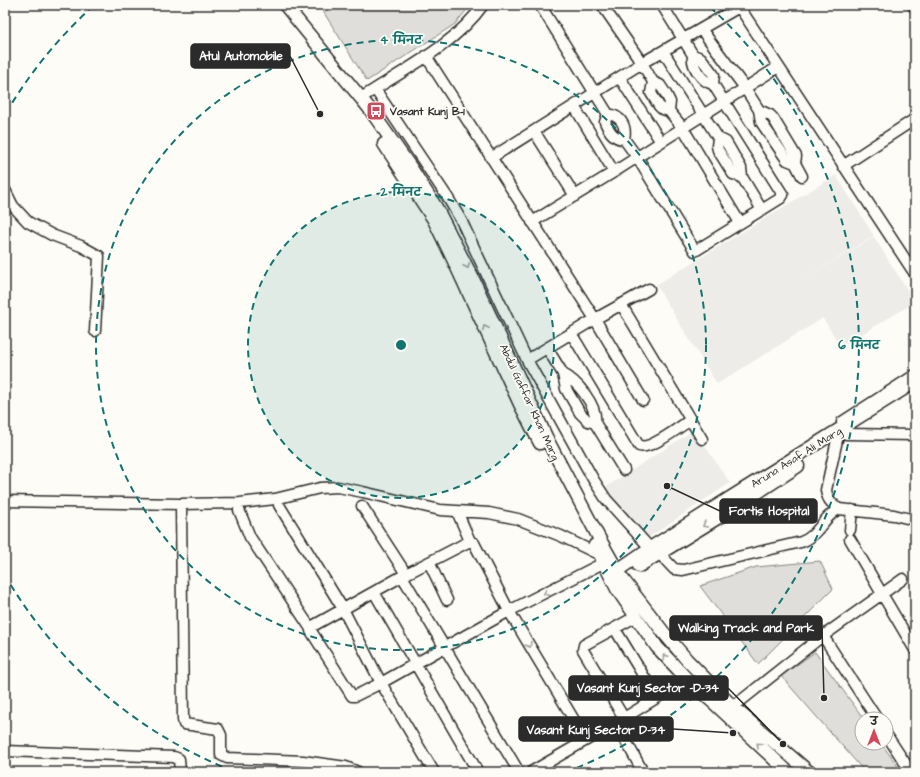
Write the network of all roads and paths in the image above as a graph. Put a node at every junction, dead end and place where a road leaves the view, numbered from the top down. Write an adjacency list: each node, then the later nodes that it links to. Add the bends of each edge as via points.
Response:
1 (275, 5): 69 (main road, Abdul Gaffar Khan Marg, one-way to 1, via 520,404 434,220 357,104)
2 (285, 5): 20 (main road, Abdul Gaffar Khan Marg)
3 (483, 5): 13 (street, via 468,24)
4 (540, 5): 19 (street)
5 (602, 5): 14 (street)
6 (662, 5): 11 (street)
7 (913, 5): 9 (street)
8 (738, 6): 10 (street); 15 (street)
9 (915, 8)
10 (701, 29): 11 (street); 17 (street)
11 (682, 39): 12 (street); 21 (street, via 693,55 700,57 714,75 713,84)
12 (663, 51): 14 (street); 24 (street)
13 (426, 56): 18 (street); 31 (street)
14 (642, 63): 16 (street); 26 (street, via 653,82 660,85 666,94 670,102 669,111)
15 (778, 67): 17 (street); 32 (street)
16 (620, 78): 19 (street); 29 (street)
17 (745, 88): 21 (street); 34 (street, via 759,110 761,122 787,160 795,163)
18 (374, 89): 20 (street); 47 (street, via 461,220)
19 (595, 93): 22 (street); 23 (street)
20 (361, 98): 69 (main road, Abdul Gaffar Khan Marg, one-way to 69, via 411,168 455,241)
21 (724, 102): 24 (street); 37 (street, via 782,193 781,198)
22 (574, 106): 27 (street); 33 (street)
23 (608, 114): 28 (street, via 618,117 626,131); 28 (street, via 605,122 607,126 616,137)
24 (704, 114): 26 (street); 37 (street, via 718,138 726,142 741,168 742,177)
25 (915, 118): 32 (street)
26 (683, 128): 29 (street); 39 (street)
27 (534, 131): 31 (street); 36 (street)
28 (624, 139): 30 (street)
29 (661, 142): 30 (street)
30 (637, 157): 33 (street); 39 (street, via 695,251)
31 (491, 158): 38 (street)
32 (843, 166): 40 (street)
33 (614, 172): 36 (street)
34 (802, 176)
35 (5, 190): 44 (street, via 12,206 28,222 99,256)
36 (575, 196): 38 (street)
37 (762, 210): 39 (street)
38 (532, 222): 43 (street)
39 (740, 224)
40 (915, 274)
41 (649, 288): 42 (street)
42 (621, 304): 43 (street); 52 (street)
43 (595, 319): 45 (street); 51 (street)
44 (95, 330)
45 (571, 333): 46 (street); 52 (street, via 639,446 650,446)
46 (547, 348): 47 (street); 56 (street, via 580,413 588,421 595,423)
47 (527, 360): 68 (street, via 593,480 606,498)
48 (915, 375): 57 (street, via 855,412 786,461)
49 (915, 382): 68 (main road, Aruna Asaf Ali Marg)
50 (915, 391): 54 (main road, Aruna Asaf Ali Marg)
51 (643, 400)
52 (690, 420): 55 (street)
53 (915, 435): 54 (street)
54 (842, 437): 62 (street, via 826,490 827,498); 68 (main road, Aruna Asaf Ali Marg, one-way to 68, via 736,506)
55 (702, 439)
56 (624, 470)
57 (729, 495)
58 (5, 501): 59 (street)
59 (181, 504): 69 (street, via 245,503 320,488 346,488 440,510 489,513 518,519); 98 (street, via 184,724 218,729 221,735 222,755 227,758 303,761 346,766)
60 (279, 505): 79 (street)
61 (362, 506): 72 (street)
62 (839, 509): 64 (street); 68 (street, via 810,538 801,542 684,570 674,569)
63 (239, 510): 82 (street, via 250,536)
64 (852, 510): 66 (street); 76 (street, via 850,535)
65 (458, 516): 67 (street)
66 (915, 520)
67 (470, 541): 70 (street); 80 (street, via 474,543)
68 (655, 551): 71 (main road, Aruna Asaf Ali Marg)
69 (604, 557): 71 (main road, via 620,558); 73 (main road, Abdul Gaffar Khan Marg); 80 (street, one-way to 80, via 580,575)
70 (429, 562): 72 (street); 78 (street)
71 (633, 565): 73 (main road, Aruna Asaf Ali Marg); 77 (main road, via 629,580)
72 (404, 575): 75 (street); 85 (street)
73 (616, 579): 77 (main road, Abdul Gaffar Khan Marg); 81 (main road, Abdul Gaffar Khan Marg)
74 (903, 580): 76 (street)
75 (374, 592): 79 (street); 87 (street)
76 (882, 594): 84 (street); 86 (street)
77 (634, 595): 91 (main road, Abdul Gaffar Khan Marg, via 687,660)
78 (447, 600)
79 (343, 609): 82 (street, via 312,626); 89 (street)
80 (509, 611): 85 (street); 94 (street, one-way to 94)
81 (635, 617): 88 (main road, Abdul Gaffar Khan Marg, one-way to 81, via 656,647); 93 (street, via 584,645 582,650)
82 (311, 629): 89 (street, via 352,696)
83 (618, 634): 90 (street)
84 (823, 636): 91 (street); 92 (street)
85 (445, 647): 87 (street); 101 (street)
86 (915, 650)
87 (415, 664): 89 (street); 100 (street)
88 (687, 680): 90 (street); 104 (main road, Abdul Gaffar Khan Marg, one-way to 88)
89 (381, 682): 99 (street)
90 (657, 698): 93 (street)
91 (733, 707): 105 (main road, Abdul Gaffar Khan Marg)
92 (872, 711)
93 (620, 721): 94 (street); 103 (street)
94 (586, 740): 102 (street)
95 (894, 746): 106 (street)
96 (5, 751): 97 (street, via 174,757 179,759)
97 (180, 772)
98 (358, 772)
99 (434, 772)
100 (478, 772)
101 (519, 772)
102 (531, 772)
103 (643, 772)
104 (788, 772)
105 (809, 772)
106 (911, 772)

